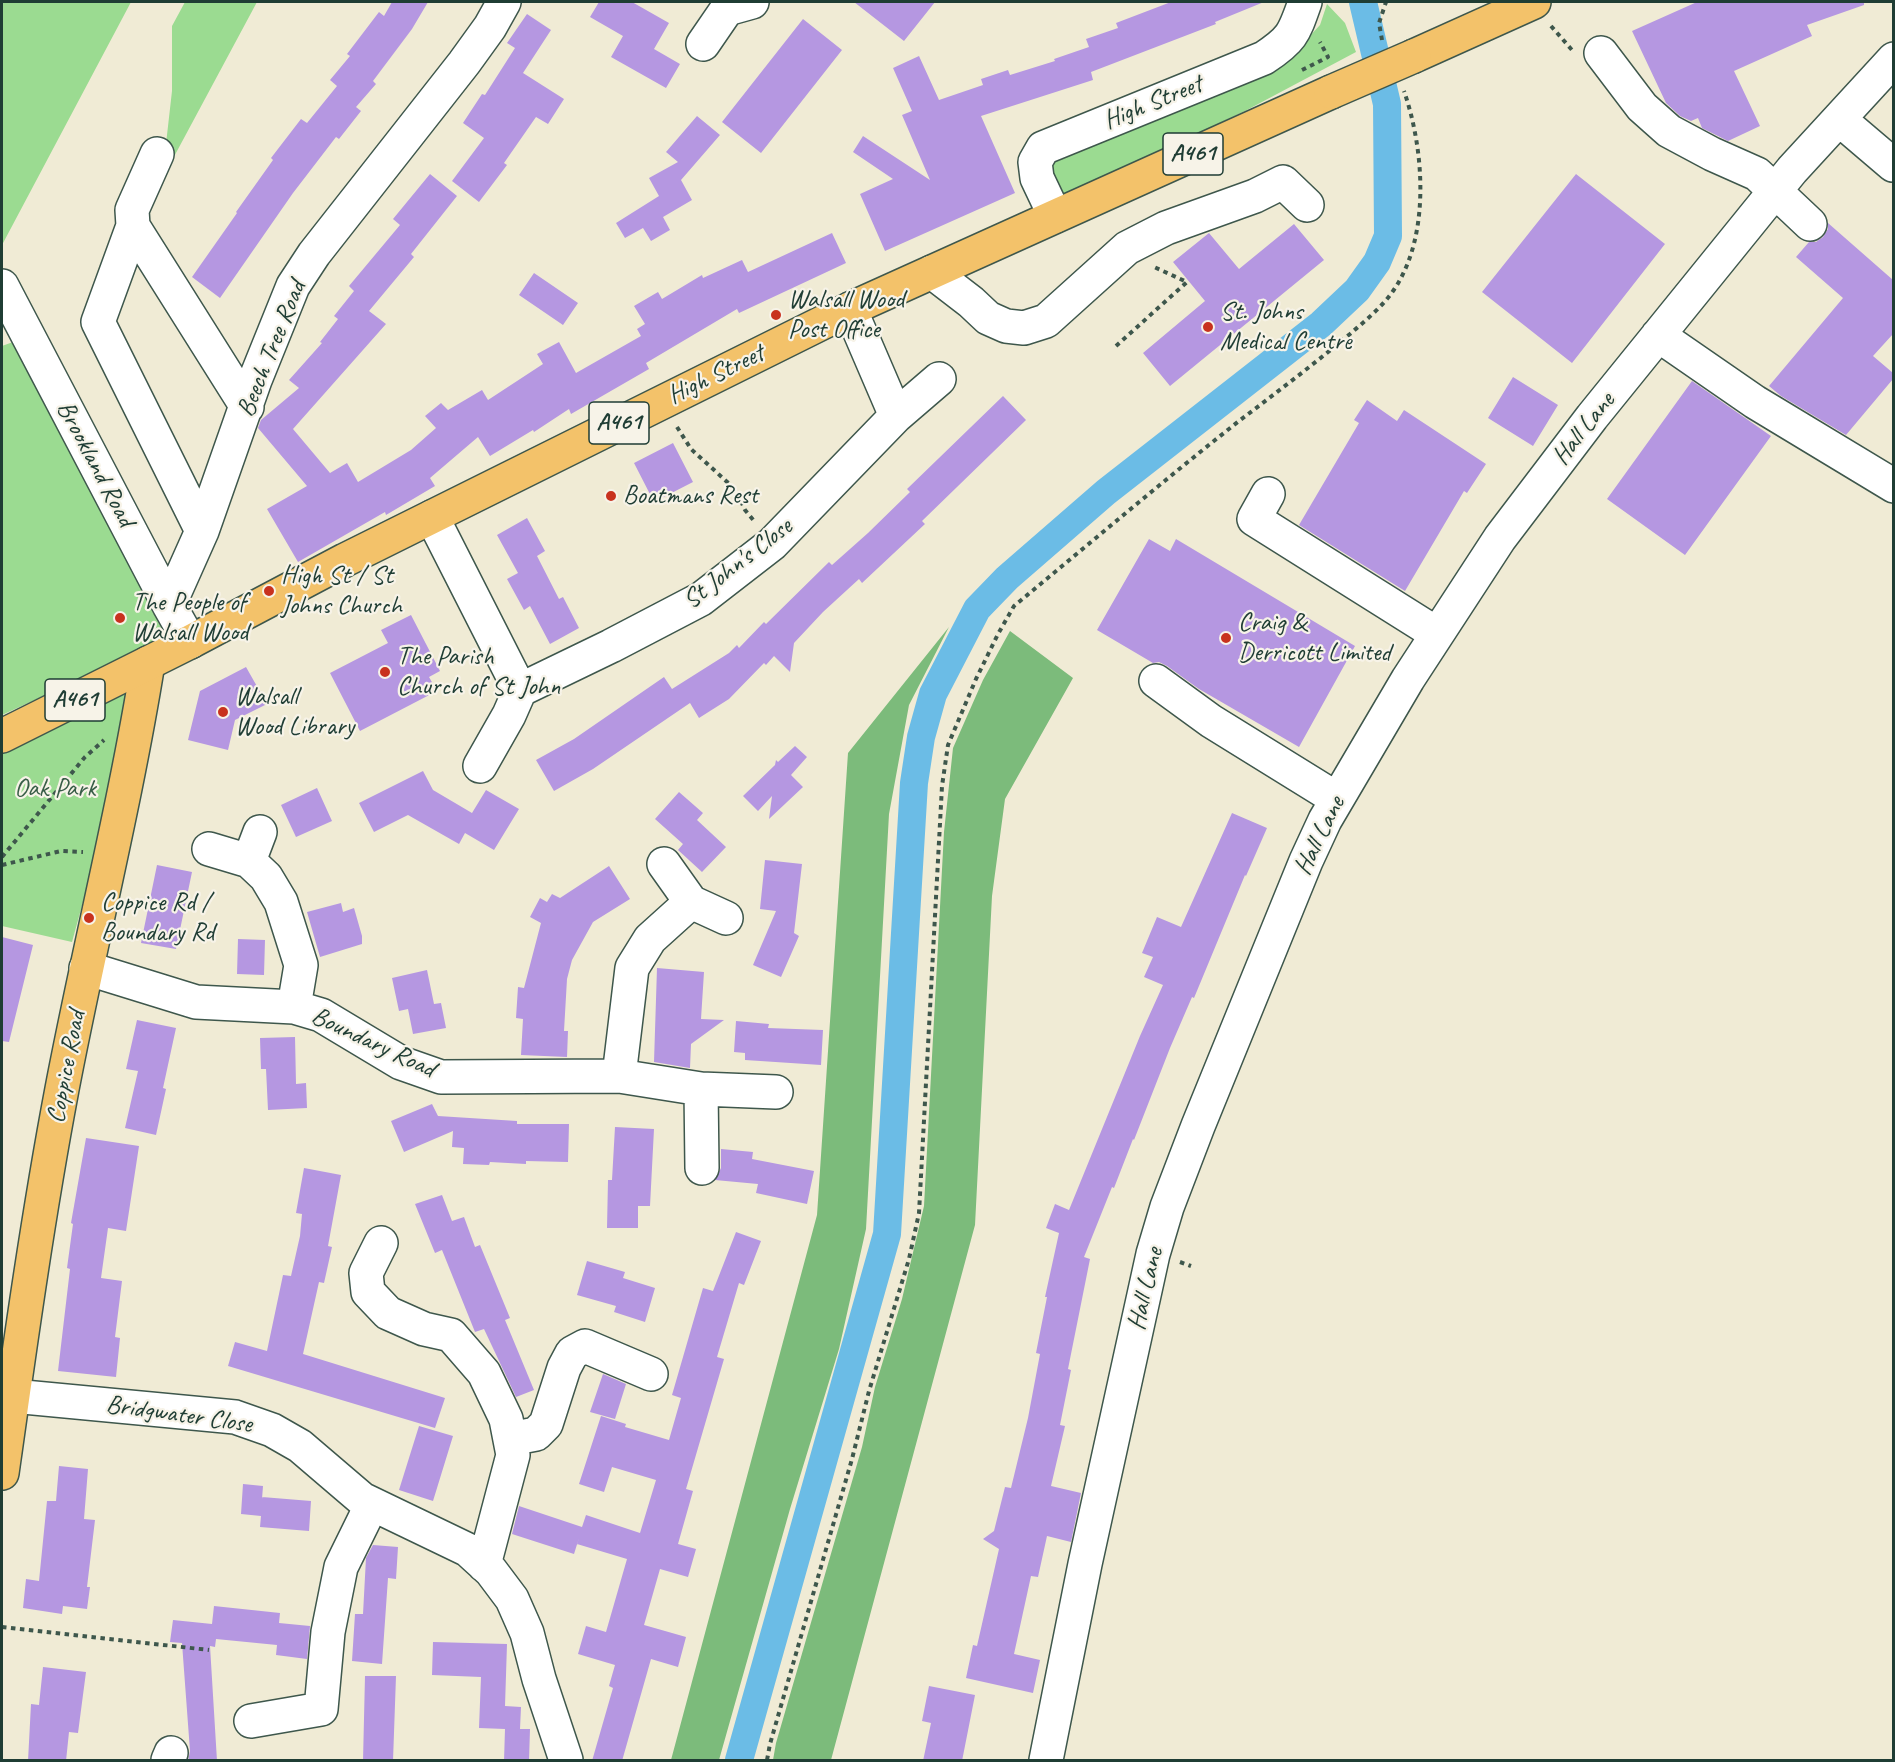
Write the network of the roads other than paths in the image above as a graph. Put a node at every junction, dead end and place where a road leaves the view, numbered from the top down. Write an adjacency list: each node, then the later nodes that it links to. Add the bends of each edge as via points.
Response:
1 (504, 2): 22 (street, Beech Tree Road, via 464,63 293,286)
2 (1305, 2): 13 (street, High Street, via 1287,43 1264,58 1044,148 1035,162 1037,178)
3 (733, 4): 5 (street)
4 (1543, 15): 13 (main road, High Street / A461, bridge, via 1400,62)
5 (703, 44)
6 (1600, 53): 11 (street, via 1642,107 1669,131 1757,174)
7 (1893, 59): 8 (street, Hall Lane)
8 (1839, 118): 10 (street); 11 (street, Hall Lane)
9 (157, 154): 15 (street, via 132,210)
10 (1893, 165)
11 (1775, 191): 14 (street); 20 (street, Hall Lane)
12 (1307, 205): 16 (street, via 1283,182 1166,228 1127,248 1046,321 1024,328 988,318)
13 (1055, 216): 16 (main road, High Street / A461)
14 (1810, 224)
15 (133, 226): 22 (street); 27 (street, via 98,322)
16 (932, 272): 18 (main road, High Street / A461)
17 (2, 286): 19 (street, Brookland Road)
18 (850, 309): 23 (street); 26 (main road, High Street / A461)
19 (10, 322): 28 (street, Brookland Road)
20 (1658, 335): 24 (street, via 1755,402); 29 (street, Hall Lane, via 1500,538)
21 (939, 379): 23 (street, St John's Close)
22 (248, 407): 27 (street, Beech Tree Road)
23 (896, 416): 33 (street, St John's Close, via 772,544 701,599)
24 (1893, 486)
25 (1268, 494): 29 (street, via 1254,519)
26 (432, 516): 30 (main road, High Street / A461); 33 (street)
27 (202, 531): 28 (street, Beech Tree Road)
28 (169, 605): 30 (street, Brookland Road)
29 (1437, 634): 36 (street, Hall Lane)
30 (190, 642): 31 (main road, A461)
31 (148, 663): 34 (main road, A461); 41 (main road, Coppice Road, via 113,855)
32 (1156, 681): 36 (street, via 1211,721)
33 (514, 702): 35 (street)
34 (2, 736)
35 (480, 766)
36 (1337, 799): 56 (street, Hall Lane, via 1306,861 1167,1207 1153,1254 1085,1564)
37 (209, 849): 42 (street, via 255,847 281,902 301,965)
38 (664, 864): 39 (street)
39 (691, 902): 40 (street); 43 (street, via 650,939 632,968)
40 (726, 918)
41 (86, 968): 42 (street, Boundary Road, via 196,1002); 49 (main road, Coppice Road, via 60,1101)
42 (294, 1007): 43 (street, Boundary Road, via 321,1016 401,1063 441,1077)
43 (619, 1076): 44 (street, Boundary Road)
44 (701, 1089): 45 (street, Boundary Road); 46 (street)
45 (776, 1092)
46 (702, 1168)
47 (381, 1243): 50 (street, via 366,1273 368,1292 388,1313 424,1329 451,1335 484,1373 506,1419)
48 (651, 1374): 50 (street, via 585,1346 572,1353 564,1368 546,1424 536,1434)
49 (13, 1396): 51 (main road, Coppice Road); 52 (street, Bridgwater Close, via 235,1417 272,1430 300,1446)
50 (510, 1439): 53 (street, via 513,1455)
51 (2, 1473)
52 (372, 1504): 53 (street, Bridgwater Close, via 468,1550); 54 (street, via 341,1567 328,1632 321,1709)
53 (484, 1565): 55 (street, Bridgwater Close, via 512,1599 527,1633)
54 (251, 1721)
55 (566, 1761)
56 (1046, 1761)

